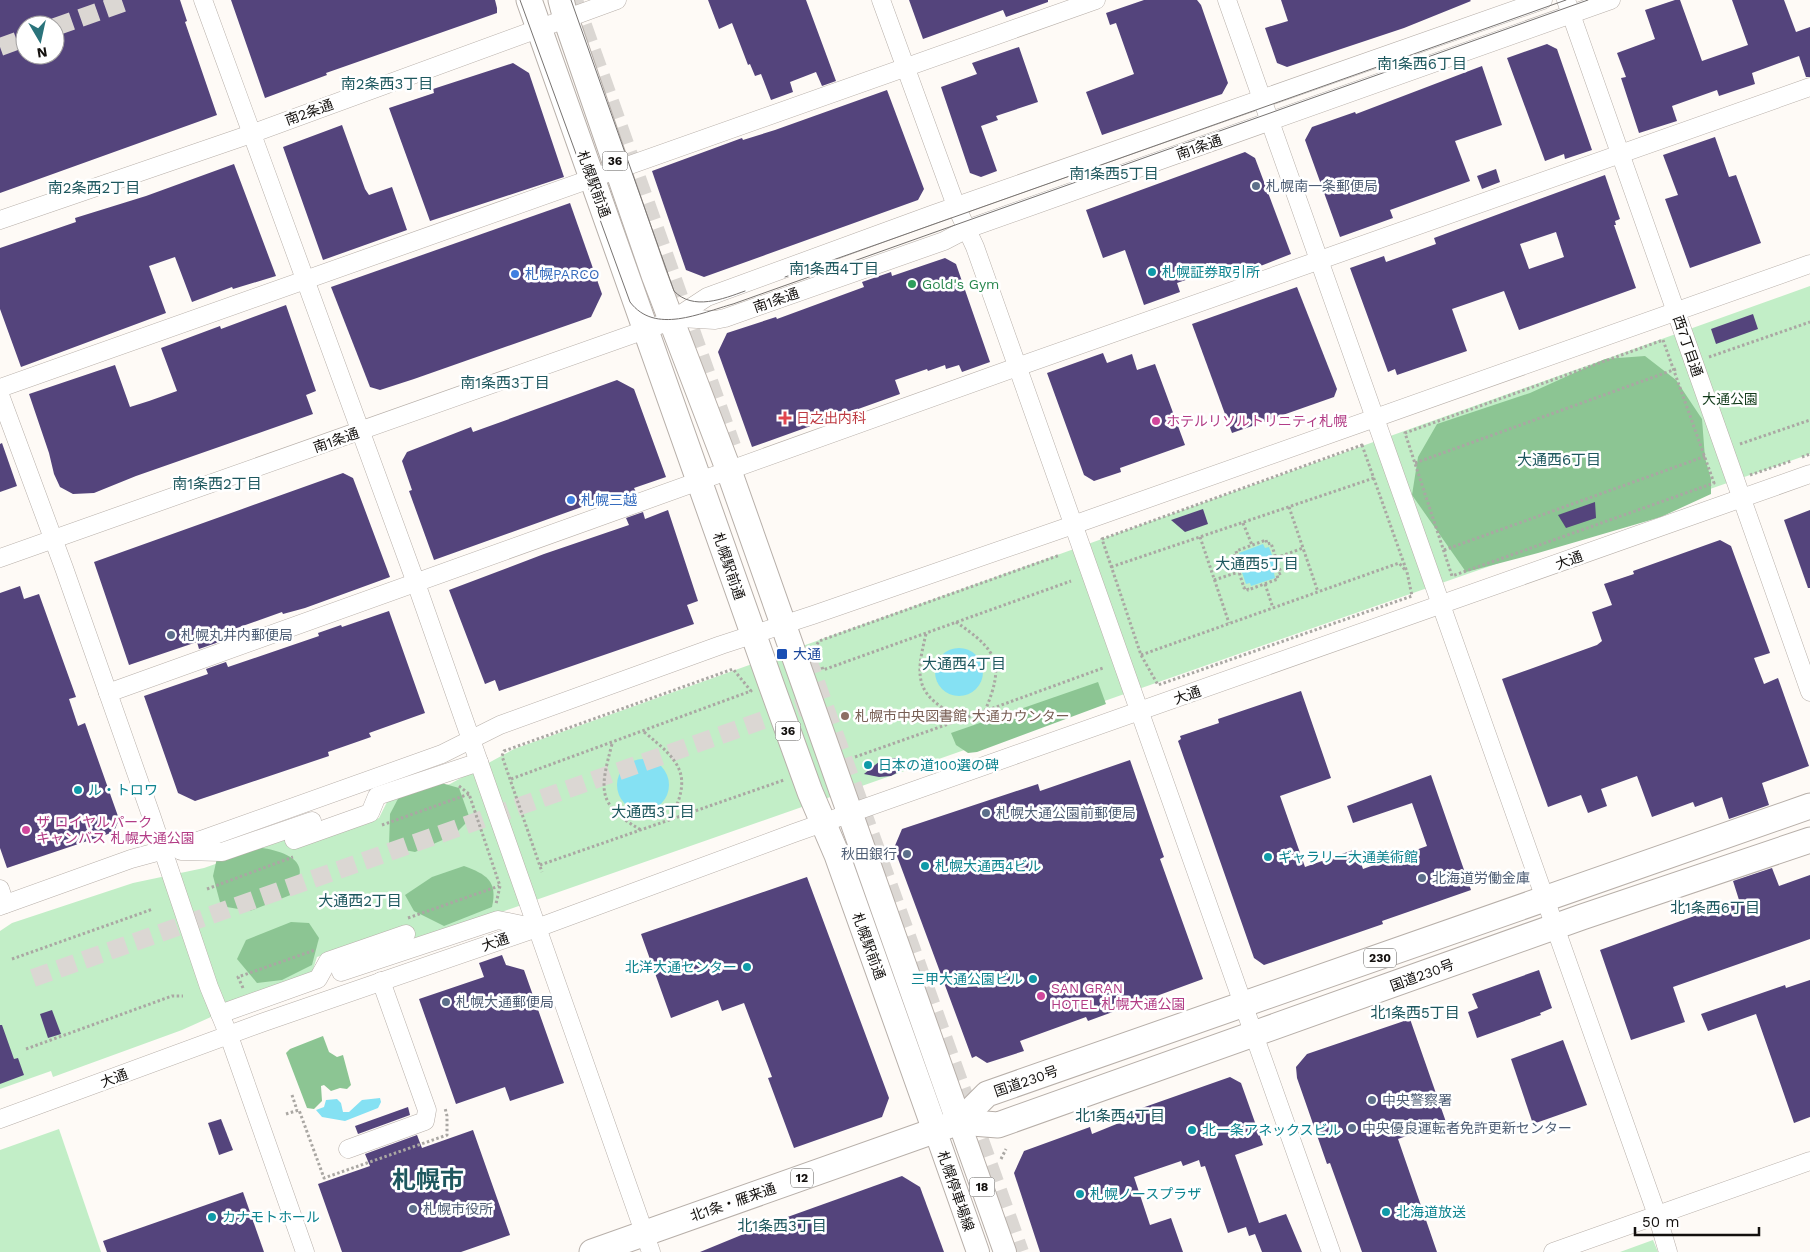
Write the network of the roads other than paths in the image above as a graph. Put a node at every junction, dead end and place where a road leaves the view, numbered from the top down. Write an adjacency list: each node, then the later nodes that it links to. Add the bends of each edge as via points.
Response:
1 (203, 0): 16 (street)
2 (529, 0): 11 (highway, 札幌駅前通 / 36)
3 (617, 0): 10 (street, 南2条通)
4 (881, 0): 12 (street)
5 (1096, 0): 12 (street)
6 (1228, 0): 14 (street)
7 (1543, 0): 14 (street, 南1条通)
8 (1611, 0): 9 (street, 南1条通)
9 (1569, 7): 15 (street, 南1条通); 17 (street, 西7丁目通)
10 (564, 9): 11 (street, 南2条通); 18 (highway, 札幌駅前通 / 36)
11 (539, 28): 16 (street, 南2条通); 19 (highway, 札幌駅前通 / 36)
12 (906, 68): 18 (street); 20 (street)
13 (1810, 87): 17 (street)
14 (1262, 99): 15 (street); 20 (street, 南1条通)
15 (1270, 122): 22 (street, 南1条通); 23 (street)
16 (252, 134): 21 (street, 南2条通); 25 (street)
17 (1621, 154): 23 (street); 26 (street, 西7丁目通)
18 (617, 169): 19 (street); 27 (highway, 札幌駅前通 / 36)
19 (592, 177): 25 (street); 28 (highway, 札幌駅前通 / 36)
20 (956, 206): 22 (street); 27 (street, 南1条通, via 706,297)
21 (0, 220)
22 (967, 229): 27 (street, 南1条通, via 944,241 725,318); 29 (street)
23 (1320, 261): 29 (street); 32 (street)
24 (1810, 264): 26 (street)
25 (304, 282): 30 (street); 33 (street)
26 (1676, 311): 32 (street); 37 (street, 西7丁目通)
27 (672, 320): 28 (street, 南1条通); 34 (highway, 札幌駅前通 / 36)
28 (646, 329): 33 (street, 南1条通); 36 (highway, 札幌駅前通 / 36)
29 (1017, 367): 34 (street); 38 (street)
30 (0, 388)
31 (0, 395): 39 (street)
32 (1375, 419): 38 (street); 42 (street)
33 (360, 431): 39 (street, 南1条通); 41 (street)
34 (729, 471): 36 (street); 43 (highway, 札幌駅前通 / 36)
35 (1810, 474): 37 (street, 大通)
36 (699, 482): 41 (street); 44 (highway, 札幌駅前通 / 36)
37 (1742, 498): 42 (street, 大通); 45 (street, 西7丁目通)
38 (1073, 525): 43 (street); 47 (street)
39 (54, 539): 40 (street, 南1条通); 46 (street)
40 (0, 558)
41 (416, 583): 46 (street); 48 (street)
42 (1441, 605): 47 (street, 大通); 58 (street)
43 (784, 625): 44 (street); 52 (highway, 札幌駅前通 / 36)
44 (753, 634): 48 (street, via 500,725); 53 (highway, 札幌駅前通 / 36)
45 (1810, 692)
46 (108, 693): 56 (street)
47 (1139, 712): 52 (street, 大通); 64 (street)
48 (471, 739): 49 (street); 56 (street, via 423,760 201,840)
49 (479, 762): 54 (street, via 377,796 370,813); 60 (street)
50 (360, 805): 56 (street, via 222,852)
51 (1810, 806): 58 (highway, 国道230号 / 230)
52 (850, 814): 53 (street, 大通); 69 (highway, 札幌駅前通 / 36)
53 (823, 823): 60 (street, 大通); 70 (highway, 札幌駅前通 / 36)
54 (294, 840)
55 (1810, 840): 59 (highway, 国道230号 / 230)
56 (163, 850): 57 (street); 65 (street)
57 (2, 900)
58 (1545, 900): 59 (street); 64 (highway, 国道230号 / 230)
59 (1555, 927): 66 (highway, 国道230号 / 230); 73 (street)
60 (537, 928): 62 (street, via 498,920); 63 (street, 大通); 74 (street)
61 (406, 934): 65 (street, via 328,961 318,980)
62 (341, 972)
63 (382, 981): 67 (street, 大通); 71 (street, via 427,1110 425,1121)
64 (1243, 1005): 66 (street); 69 (highway, 国道230号 / 230, via 987,1094)
65 (220, 1014): 67 (street)
66 (1254, 1035): 69 (highway, 国道230号 / 230, via 998,1125); 79 (street)
67 (229, 1036): 68 (street, 大通); 75 (street)
68 (0, 1119)
69 (958, 1122): 70 (highway, 北1条・雁来通 / 12); 78 (main road, 札幌停車場線 / 18)
70 (935, 1130): 74 (highway, 北1条・雁来通 / 12); 77 (main road, 札幌停車場線 / 18)
71 (348, 1149)
72 (1810, 1161): 73 (street)
73 (1657, 1215): 80 (street); 81 (street)
74 (648, 1243): 76 (highway, 北1条・雁来通 / 12)
75 (305, 1252)
76 (592, 1252)
77 (978, 1252)
78 (1005, 1252)
79 (1331, 1252)
80 (1553, 1252)
81 (1668, 1252)

